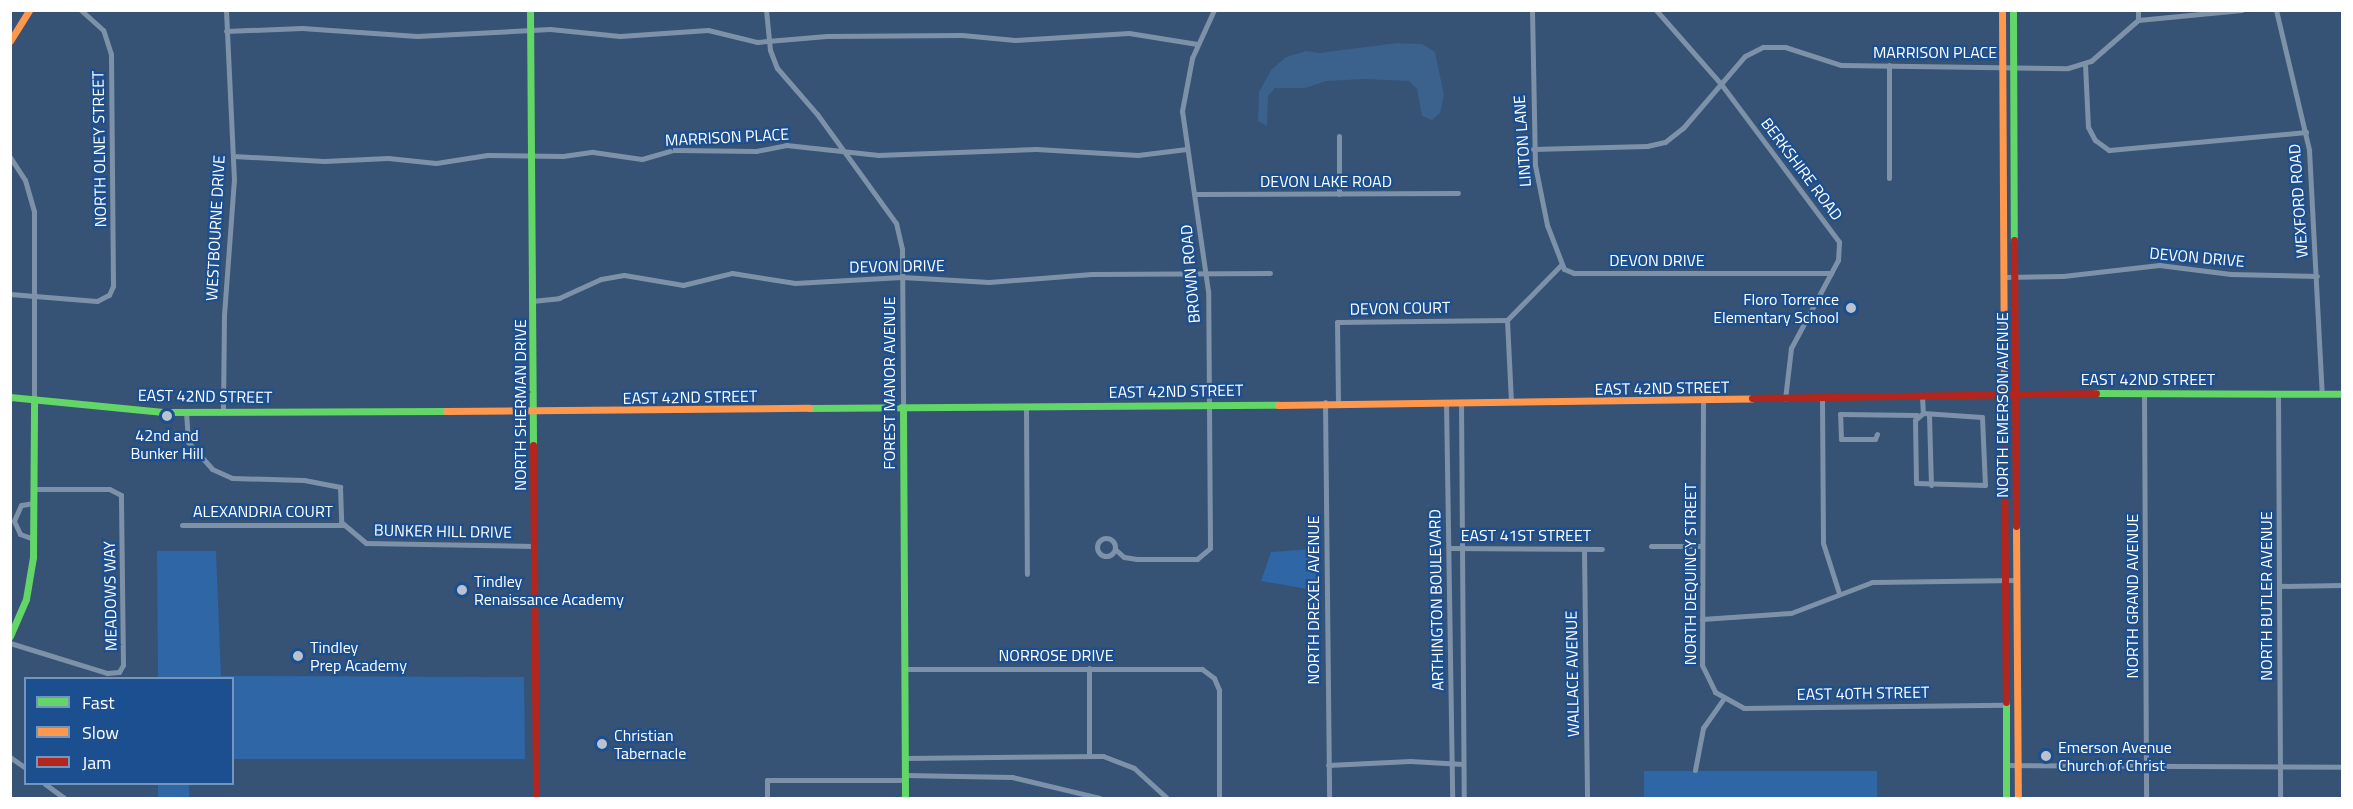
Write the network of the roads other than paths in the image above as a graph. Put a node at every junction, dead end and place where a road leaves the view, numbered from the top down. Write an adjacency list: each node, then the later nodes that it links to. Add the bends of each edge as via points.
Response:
1 (29, 10): 17 (street)
2 (81, 10): 47 (street, NORTH OLNEY STREET, via 103,30 111,54 114,281 107,296 94,301)
3 (226, 10): 15 (street, WESTBOURNE DRIVE)
4 (530, 10): 16 (street, NORTH SHERMAN DRIVE)
5 (766, 10): 19 (street, FOREST MANOR AVENUE)
6 (1214, 10): 20 (street, BROWN ROAD)
7 (1532, 10): 28 (street, LINTON LANE)
8 (1656, 10): 25 (street, BERKSHIRE ROAD)
9 (2002, 10): 23 (street, NORTH EMERSON AVENUE)
10 (2013, 10): 24 (street, NORTH EMERSON AVENUE)
11 (2138, 10): 14 (street)
12 (2242, 10): 14 (street)
13 (2276, 10): 26 (street, WEXFORD ROAD)
14 (2138, 20): 21 (street)
15 (226, 31): 16 (street, via 302,28 406,36); 31 (street, WESTBOURNE DRIVE)
16 (530, 31): 19 (street, via 561,29 635,36 708,30 757,42); 32 (street, NORTH SHERMAN DRIVE)
17 (13, 32): 18 (street)
18 (10, 41)
19 (769, 41): 20 (street, via 828,36 962,35 1015,40 1120,33); 30 (street, FOREST MANOR AVENUE, via 777,68)
20 (1197, 44): 29 (street, BROWN ROAD, via 1183,99)
21 (2085, 64): 24 (street, MARRISON PLACE, via 2068,68); 26 (street, via 2088,127 2095,140 2109,150)
22 (1889, 65): 23 (street, MARRISON PLACE); 25 (street, MARRISON PLACE, via 1833,64 1771,46 1750,53); 34 (street)
23 (2002, 65): 24 (street, MARRISON PLACE); 43 (street, NORTH EMERSON AVENUE)
24 (2013, 66): 44 (street, NORTH EMERSON AVENUE)
25 (1721, 84): 28 (street, MARRISON PLACE, via 1679,132 1659,144); 40 (street, BERKSHIRE ROAD, via 1835,234 1840,254)
26 (2306, 132): 42 (street, WEXFORD ROAD)
27 (1339, 136): 36 (street)
28 (1533, 149): 38 (street, LINTON LANE, via 1542,206)
29 (1187, 150): 30 (street, MARRISON PLACE, via 1138,155 1053,149 947,155); 35 (street, BROWN ROAD)
30 (844, 152): 32 (street, MARRISON PLACE, via 786,146 756,151 674,150 642,159 606,152); 45 (street, FOREST MANOR AVENUE, via 896,223 902,249)
31 (234, 156): 32 (street, MARRISON PLACE, via 324,161 388,158 436,163 487,155); 70 (street, WESTBOURNE DRIVE, via 224,326)
32 (531, 156): 48 (street, NORTH SHERMAN DRIVE)
33 (10, 158): 47 (street, via 25,180 32,202)
34 (1889, 178)
35 (1195, 194): 36 (street, DEVON LAKE ROAD); 41 (street, BROWN ROAD)
36 (1339, 194): 37 (street, DEVON LAKE ROAD)
37 (1458, 194)
38 (1561, 266): 40 (street, DEVON DRIVE, via 1574,273); 49 (street)
39 (1270, 273): 41 (street, DEVON DRIVE)
40 (1831, 273): 59 (street, BERKSHIRE ROAD, via 1793,342)
41 (1206, 274): 45 (street, DEVON DRIVE, via 1092,274 989,282); 67 (street, BROWN ROAD)
42 (2317, 276): 44 (street, DEVON DRIVE, via 2230,274 2159,265); 54 (street, WEXFORD ROAD)
43 (2004, 277): 44 (street, DEVON DRIVE); 50 (street, NORTH EMERSON AVENUE)
44 (2015, 277): 51 (street, NORTH EMERSON AVENUE)
45 (902, 278): 48 (street, DEVON DRIVE, via 781,283 732,273 677,285 616,275 559,298); 69 (street, FOREST MANOR AVENUE)
46 (10, 294): 47 (street)
47 (35, 296): 58 (street)
48 (532, 301): 71 (street, NORTH SHERMAN DRIVE)
49 (1507, 320): 63 (street, DEVON COURT, via 1337,322); 66 (street)
50 (2004, 393): 51 (street, EAST 42ND STREET); 56 (street, EAST 42ND STREET); 91 (street, NORTH EMERSON AVENUE)
51 (2016, 393): 52 (street, EAST 42ND STREET); 92 (street, NORTH EMERSON AVENUE)
52 (2144, 393): 53 (street, EAST 42ND STREET); 111 (street, NORTH GRAND AVENUE)
53 (2278, 393): 54 (street, EAST 42ND STREET); 94 (street, NORTH BUTLER AVENUE)
54 (2322, 394): 55 (street, EAST 42ND STREET)
55 (2343, 394)
56 (1922, 396): 60 (street, EAST 42ND STREET); 73 (street)
57 (10, 397): 58 (street, EAST 42ND STREET)
58 (34, 399): 72 (street, EAST 42ND STREET); 76 (street)
59 (1785, 399): 60 (street, EAST 42ND STREET); 61 (street, EAST 42ND STREET)
60 (1822, 399): 95 (street, via 1823,543)
61 (1703, 400): 66 (street, EAST 42ND STREET); 84 (street, NORTH DEQUINCY STREET)
62 (1325, 402): 63 (street, EAST 42ND STREET); 67 (street, EAST 42ND STREET); 108 (street, NORTH DREXEL AVENUE)
63 (1338, 402): 64 (street, EAST 42ND STREET)
64 (1446, 402): 65 (street, EAST 42ND STREET); 85 (street, ARTHINGTON BOULEVARD)
65 (1461, 402): 66 (street, EAST 42ND STREET); 86 (street, ARTHINGTON BOULEVARD)
66 (1511, 402)
67 (1209, 404): 68 (street, EAST 42ND STREET); 87 (street, BROWN ROAD, via 1207,554 1197,559 1137,559 1124,557)
68 (1026, 406): 69 (street, EAST 42ND STREET); 90 (street)
69 (903, 408): 71 (street, EAST 42ND STREET); 100 (street, FOREST MANOR AVENUE)
70 (224, 410): 71 (street, EAST 42ND STREET); 72 (street, EAST 42ND STREET)
71 (534, 411): 82 (street, NORTH SHERMAN DRIVE)
72 (186, 412): 80 (street, via 188,442 212,469 232,478 304,480 338,487)
73 (1923, 414): 74 (street, via 1840,414 1841,439 1875,440); 75 (street); 75 (street, via 1914,478 1920,485); 75 (street, via 1979,416 1984,421 1984,485)
74 (1877, 434)
75 (1931, 485)
76 (34, 489): 77 (street); 98 (street, MEADOWS WAY, via 109,489 121,495 123,665 119,672 107,673)
77 (34, 503): 78 (street, via 21,505); 81 (street)
78 (12, 521): 81 (street, via 20,534)
79 (182, 525): 80 (street, ALEXANDRIA COURT)
80 (344, 525): 82 (street, BUNKER HILL DRIVE, via 368,544)
81 (34, 539): 97 (street, via 27,593)
82 (534, 546): 120 (street, NORTH SHERMAN DRIVE)
83 (1651, 546): 84 (street)
84 (1702, 546): 96 (street, NORTH DEQUINCY STREET)
85 (1449, 548): 86 (street, EAST 41ST STREET); 106 (street, ARTHINGTON BOULEVARD)
86 (1461, 548): 88 (street, EAST 41ST STREET); 107 (street, ARTHINGTON BOULEVARD)
87 (1115, 549)
88 (1584, 549): 89 (street, EAST 41ST STREET); 129 (street, WALLACE AVENUE)
89 (1602, 549)
90 (1027, 574)
91 (2005, 580): 92 (street); 95 (street, via 1876,582); 102 (street, NORTH EMERSON AVENUE)
92 (2017, 580): 110 (street, NORTH EMERSON AVENUE)
93 (2343, 585): 94 (street)
94 (2279, 586): 113 (street, NORTH BUTLER AVENUE)
95 (1839, 594): 96 (street, via 1791,613)
96 (1702, 619): 101 (street, NORTH DEQUINCY STREET, via 1704,673)
97 (10, 636)
98 (10, 643)
99 (1089, 668): 100 (street, NORROSE DRIVE); 103 (street); 125 (street, NORROSE DRIVE, via 1193,667 1206,671 1219,690)
100 (905, 669): 105 (street, FOREST MANOR AVENUE)
101 (1723, 699): 102 (street, EAST 40TH STREET, via 1747,708); 115 (street, via 1703,728)
102 (2006, 705): 109 (street, NORTH EMERSON AVENUE)
103 (1089, 755): 105 (street); 124 (street, via 1125,762)
104 (10, 757): 112 (street)
105 (905, 758): 116 (street, FOREST MANOR AVENUE)
106 (1451, 764): 107 (street); 108 (street, via 1410,760); 127 (street, ARTHINGTON BOULEVARD)
107 (1464, 764): 128 (street, ARTHINGTON BOULEVARD)
108 (1328, 765): 126 (street, NORTH DREXEL AVENUE)
109 (2006, 765): 110 (street); 130 (street, NORTH EMERSON AVENUE)
110 (2018, 765): 111 (street); 131 (street, NORTH EMERSON AVENUE)
111 (2146, 766): 113 (street); 132 (street, NORTH GRAND AVENUE)
112 (24, 767)
113 (2280, 767): 114 (street); 133 (street, NORTH BUTLER AVENUE)
114 (2343, 767)
115 (1695, 770)
116 (905, 777): 118 (street, via 989,775); 121 (street, via 767,780); 122 (street, FOREST MANOR AVENUE)
117 (48, 785): 119 (street)
118 (1090, 797): 123 (street)
119 (64, 798)
120 (536, 798)
121 (767, 798)
122 (905, 798)
123 (1100, 798)
124 (1167, 798)
125 (1219, 798)
126 (1329, 798)
127 (1452, 798)
128 (1464, 798)
129 (1587, 798)
130 (2006, 798)
131 (2018, 798)
132 (2146, 798)
133 (2280, 798)

